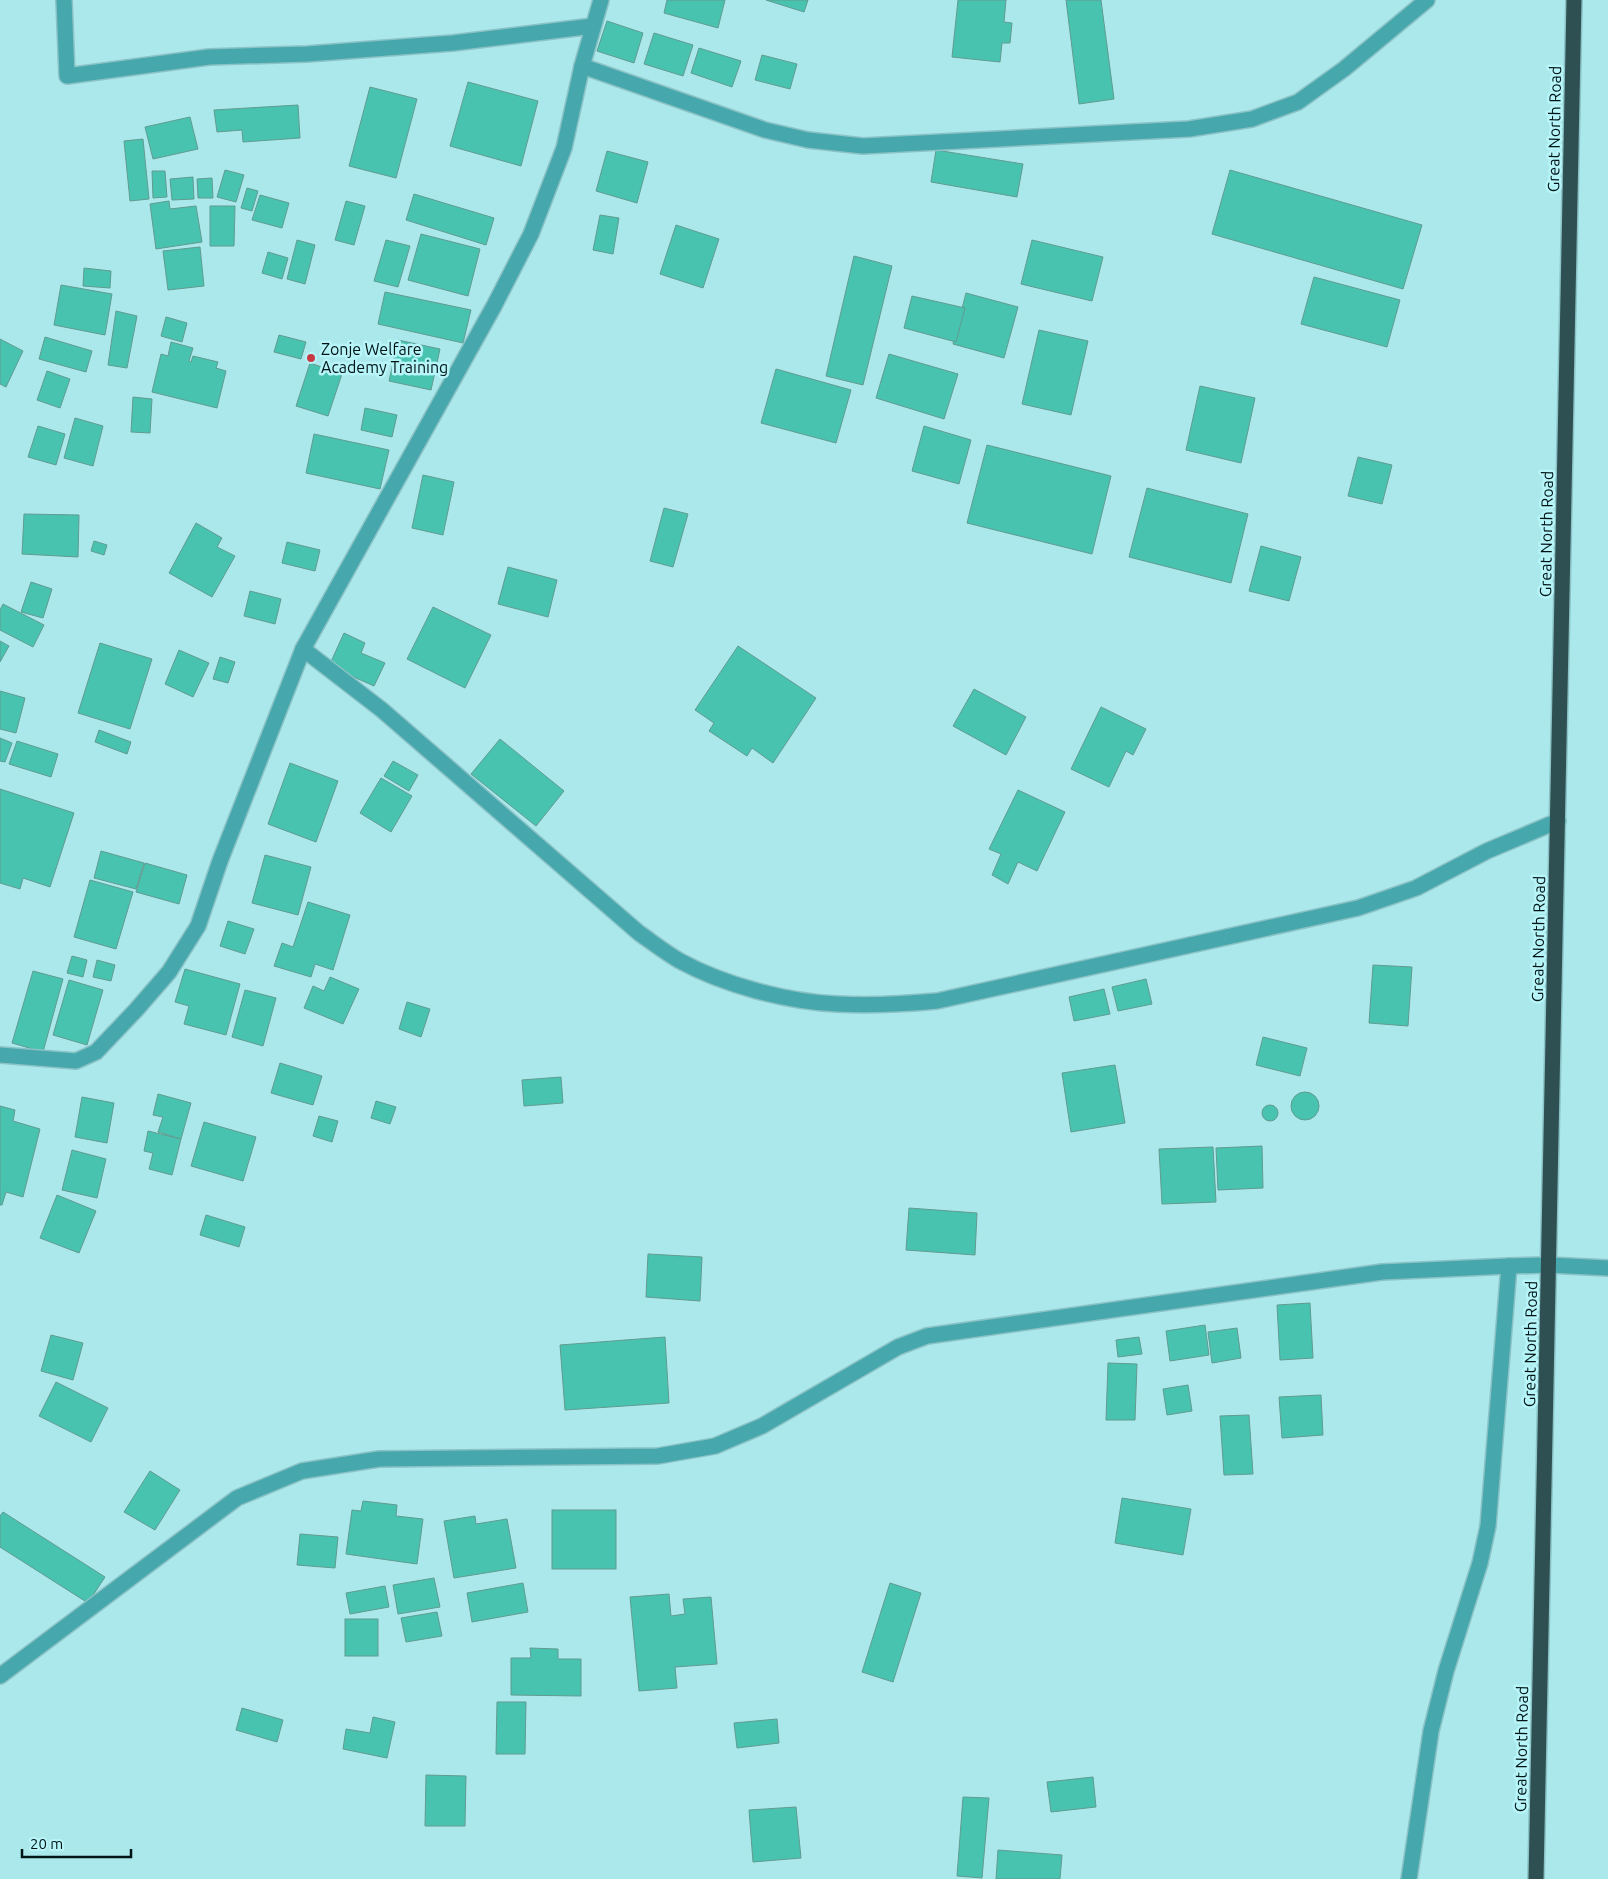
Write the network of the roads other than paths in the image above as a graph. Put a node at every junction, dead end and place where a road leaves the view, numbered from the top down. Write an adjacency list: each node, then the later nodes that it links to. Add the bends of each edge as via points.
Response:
1 (64, 0): 5 (street, via 67,76 209,57 307,54 453,43)
2 (601, 0): 5 (street)
3 (1427, 0): 6 (street, via 1298,102 1252,119 1188,129 864,146 808,140 765,130)
4 (1574, 0): 8 (highway, Great North Road)
5 (593, 26): 6 (street)
6 (582, 66): 7 (street, via 564,148 531,234)
7 (303, 649): 8 (street, via 382,710 639,933 679,961 725,982 780,996 836,1004 887,1005 937,1001 1358,908 1416,888 1487,851); 9 (street, via 198,926 169,972 96,1052 76,1061)
8 (1558, 821): 10 (highway, Great North Road)
9 (0, 1055)
10 (1549, 1265): 11 (street); 12 (street); 15 (highway, Great North Road)
11 (1509, 1266): 13 (street, via 1382,1272 927,1336 898,1347 762,1426 715,1446 658,1456 379,1459 302,1471 237,1498); 14 (street, via 1488,1526 1431,1731)
12 (1608, 1268)
13 (0, 1676)
14 (1409, 1879)
15 (1536, 1879)

